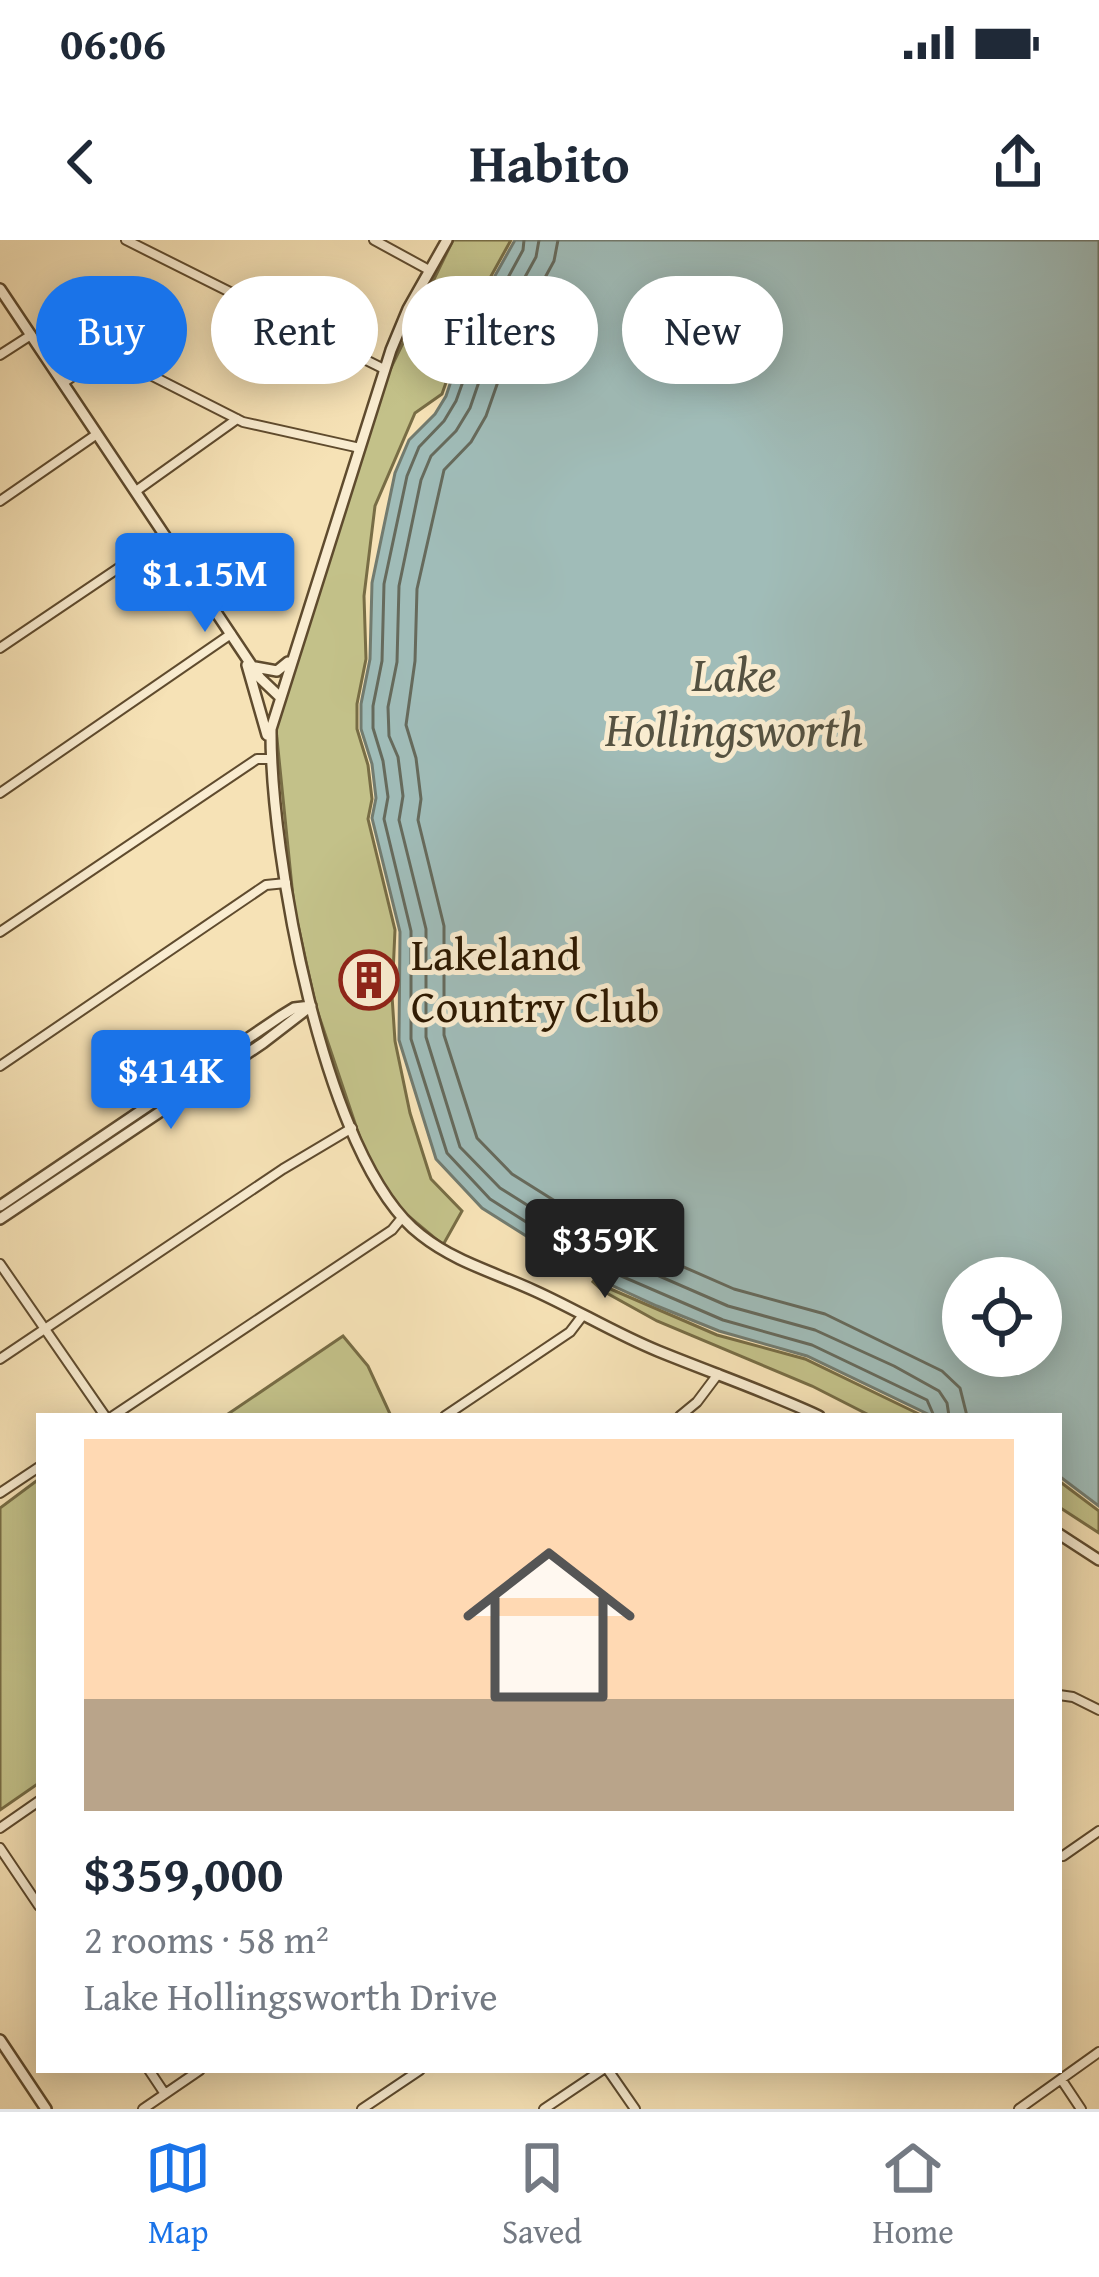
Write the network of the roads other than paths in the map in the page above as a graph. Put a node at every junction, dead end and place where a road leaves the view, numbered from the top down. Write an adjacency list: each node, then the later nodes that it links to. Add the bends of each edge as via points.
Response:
1 (126, 240): 9 (street)
2 (374, 240): 4 (street)
3 (447, 240): 4 (street)
4 (429, 270): 9 (street)
5 (0, 289): 6 (street)
6 (31, 335): 7 (street); 8 (street)
7 (36, 342)
8 (0, 356)
9 (384, 369): 14 (street)
10 (65, 384): 13 (street)
11 (169, 384): 12 (street)
12 (237, 419): 14 (street); 15 (street)
13 (97, 434): 15 (street); 16 (street)
14 (360, 448): 21 (street)
15 (136, 491): 17 (street)
16 (0, 501)
17 (166, 536): 18 (street); 19 (street)
18 (232, 634): 20 (street); 25 (street)
19 (0, 648)
20 (244, 654): 22 (street); 24 (street)
21 (292, 658): 22 (street, via 277,671); 23 (street)
22 (252, 665): 23 (street)
23 (280, 697): 24 (street)
24 (271, 757): 26 (street); 27 (street)
25 (0, 793)
26 (287, 883): 28 (street); 29 (street, via 266,885)
27 (0, 932)
28 (310, 1006): 30 (street, via 281,1016); 31 (street)
29 (0, 1066)
30 (144, 1116): 32 (street); 33 (street)
31 (352, 1129): 34 (street, via 372,1179); 37 (street)
32 (0, 1206)
33 (0, 1219)
34 (401, 1219): 36 (street, via 459,1260); 41 (street)
35 (0, 1264): 37 (street)
36 (583, 1315): 39 (street); 42 (street, via 570,1332)
37 (44, 1329): 38 (street); 40 (street)
38 (0, 1359)
39 (718, 1374): 43 (street); 44 (street)
40 (107, 1413)
41 (114, 1413)
42 (449, 1413)
43 (684, 1413)
44 (812, 1413)
45 (36, 1468): 46 (street)
46 (0, 1493)
47 (1062, 1536): 48 (street)
48 (1099, 1560)
49 (1062, 1695): 50 (street)
50 (1099, 1710)
51 (36, 1803): 52 (street)
52 (0, 1828)
53 (1099, 1831): 55 (street)
54 (0, 1848): 56 (street)
55 (1063, 1856)
56 (36, 1902)
57 (0, 2040): 66 (street)
58 (1099, 2052): 64 (street)
59 (151, 2073): 65 (street)
60 (196, 2073): 65 (street)
61 (416, 2073): 68 (street)
62 (600, 2073): 69 (street)
63 (607, 2073): 70 (street)
64 (1061, 2079): 71 (street); 72 (street)
65 (165, 2094): 67 (street)
66 (46, 2109)
67 (142, 2109)
68 (362, 2109)
69 (544, 2109)
70 (634, 2109)
71 (1019, 2109)
72 (1082, 2109)

